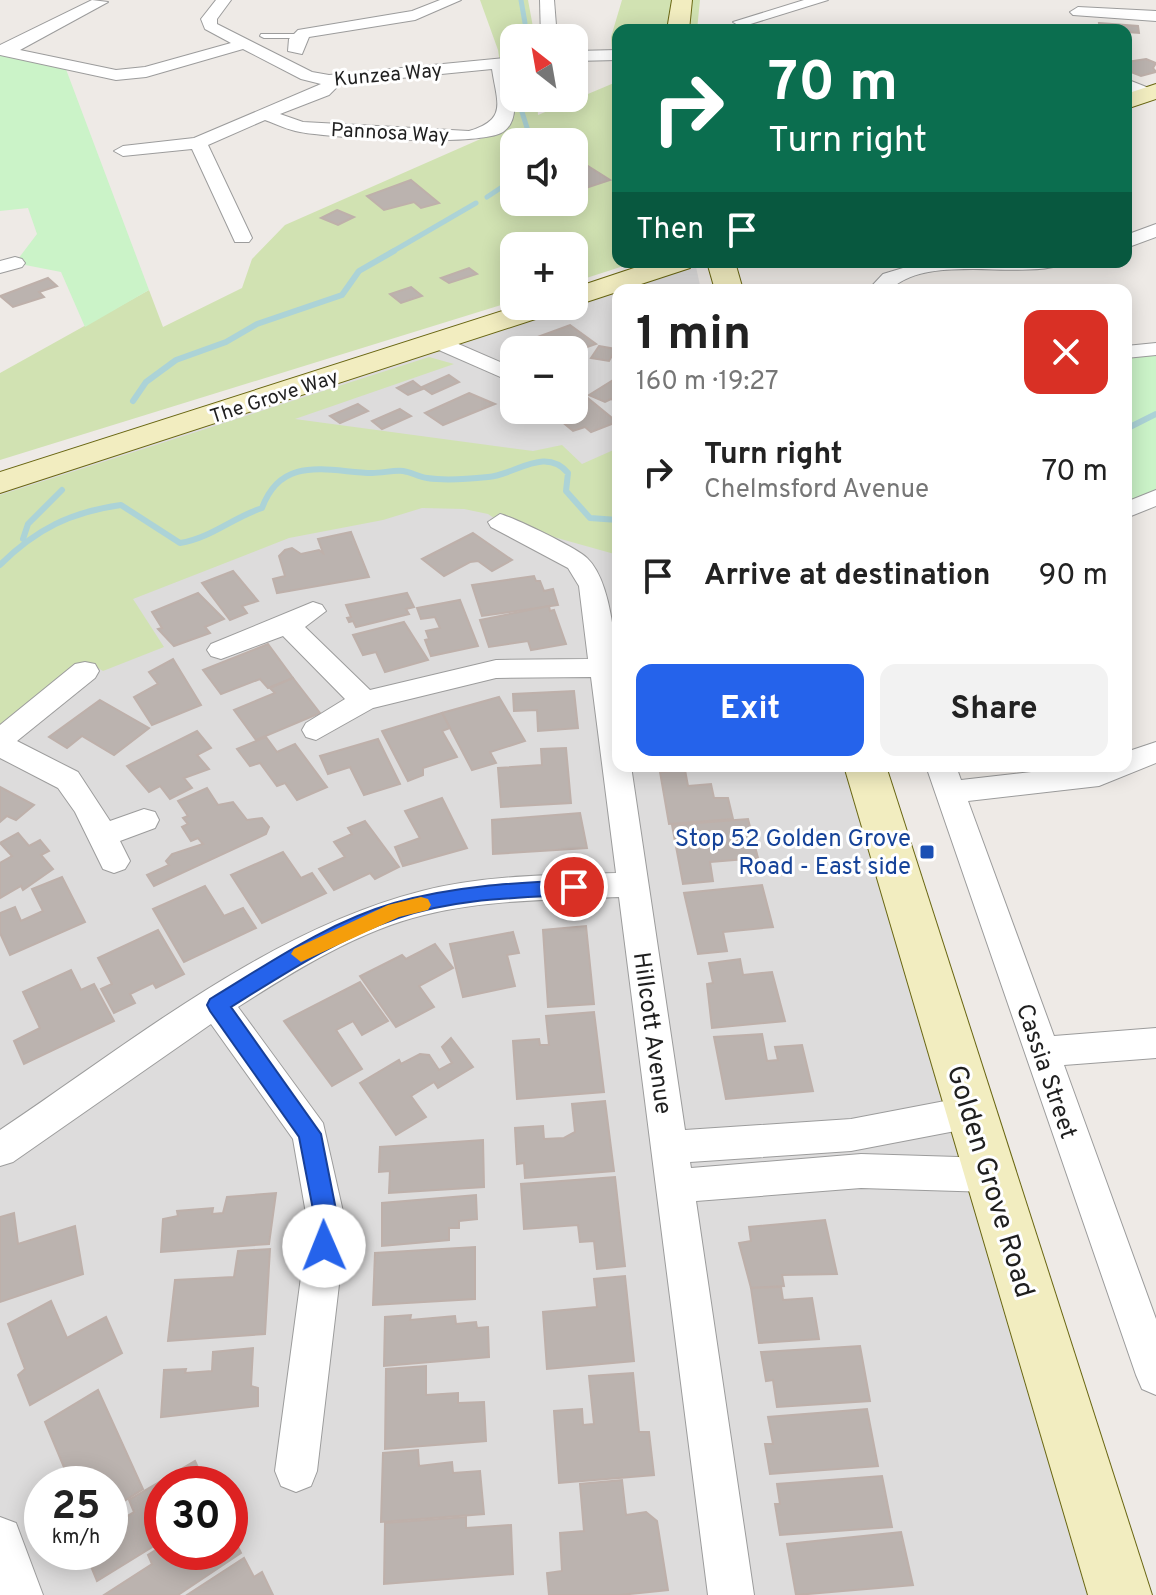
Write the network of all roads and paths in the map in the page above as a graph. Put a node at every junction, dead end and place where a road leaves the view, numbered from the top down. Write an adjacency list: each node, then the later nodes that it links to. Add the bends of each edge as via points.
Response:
1 (224, 0): 13 (street, Kunzea Way, via 209,19 210,26)
2 (454, 0): 14 (street)
3 (547, 0): 10 (street)
4 (682, 0): 11 (main road)
5 (821, 0): 9 (street)
6 (100, 2): 15 (street)
7 (1077, 6): 8 (street)
8 (1156, 16)
9 (741, 22)
10 (548, 24)
11 (679, 24)
12 (264, 36): 14 (lane)
13 (245, 44): 15 (street, via 146,72 116,75); 19 (street, Kunzea Way, via 307,76)
14 (297, 44)
15 (2, 50)
16 (612, 55): 17 (street)
17 (588, 56)
18 (500, 64): 19 (street, Kunzea Way)
19 (335, 80): 21 (street, via 323,91)
20 (505, 112): 21 (street, Pannosa Way, via 497,128 470,136 301,127)
21 (265, 114): 22 (street)
22 (198, 143): 23 (street); 25 (street)
23 (123, 151)
24 (1156, 230): 26 (street)
25 (242, 238)
26 (1132, 240)
27 (617, 268): 30 (main road)
28 (663, 268): 31 (main road)
29 (919, 268): 32 (street)
30 (588, 277)
31 (619, 284)
32 (882, 284)
33 (612, 286): 35 (main road)
34 (612, 291): 36 (main road)
35 (588, 295)
36 (588, 297)
37 (500, 313): 43 (main road, The Grove Way)
38 (500, 314): 39 (main road, The Grove Way)
39 (440, 342): 42 (street); 44 (main road, The Grove Way)
40 (1156, 349): 41 (street)
41 (1132, 351)
42 (500, 370)
43 (0, 460)
44 (0, 483)
45 (1156, 497): 46 (street)
46 (1132, 508)
47 (500, 522): 51 (street, Hillcott Avenue, via 585,571)
48 (313, 611): 49 (street)
49 (287, 625): 50 (street); 53 (street)
50 (221, 650)
51 (605, 668): 53 (street, via 496,669); 54 (street, Hillcott Avenue)
52 (85, 671): 56 (street)
53 (364, 701): 55 (street)
54 (612, 722)
55 (316, 730)
56 (0, 742): 63 (street, via 68,780 108,848)
57 (1156, 752): 58 (street)
58 (1132, 762)
59 (618, 772): 64 (street, Hillcott Avenue)
60 (867, 772): 68 (main road, Golden Grove Road)
61 (1106, 772): 62 (street)
62 (946, 779): 67 (street, Cassia Street)
63 (144, 820)
64 (633, 884): 65 (street, via 477,893 395,911 310,949); 70 (street, Hillcott Avenue)
65 (217, 1005): 71 (street); 76 (street, via 310,1134 327,1225)
66 (1156, 1043): 67 (street)
67 (1040, 1052): 75 (street, Cassia Street)
68 (971, 1112): 69 (street); 73 (main road, Golden Grove Road)
69 (851, 1135): 70 (street); 72 (street)
70 (668, 1147): 74 (street, Hillcott Avenue)
71 (0, 1150)
72 (861, 1171): 73 (street); 74 (street)
73 (990, 1175): 80 (main road, Golden Grove Road)
74 (674, 1186): 79 (street, Hillcott Avenue)
75 (1156, 1375)
76 (296, 1471)
77 (2, 1550): 78 (street)
78 (20, 1595)
79 (731, 1595)
80 (1120, 1595)

